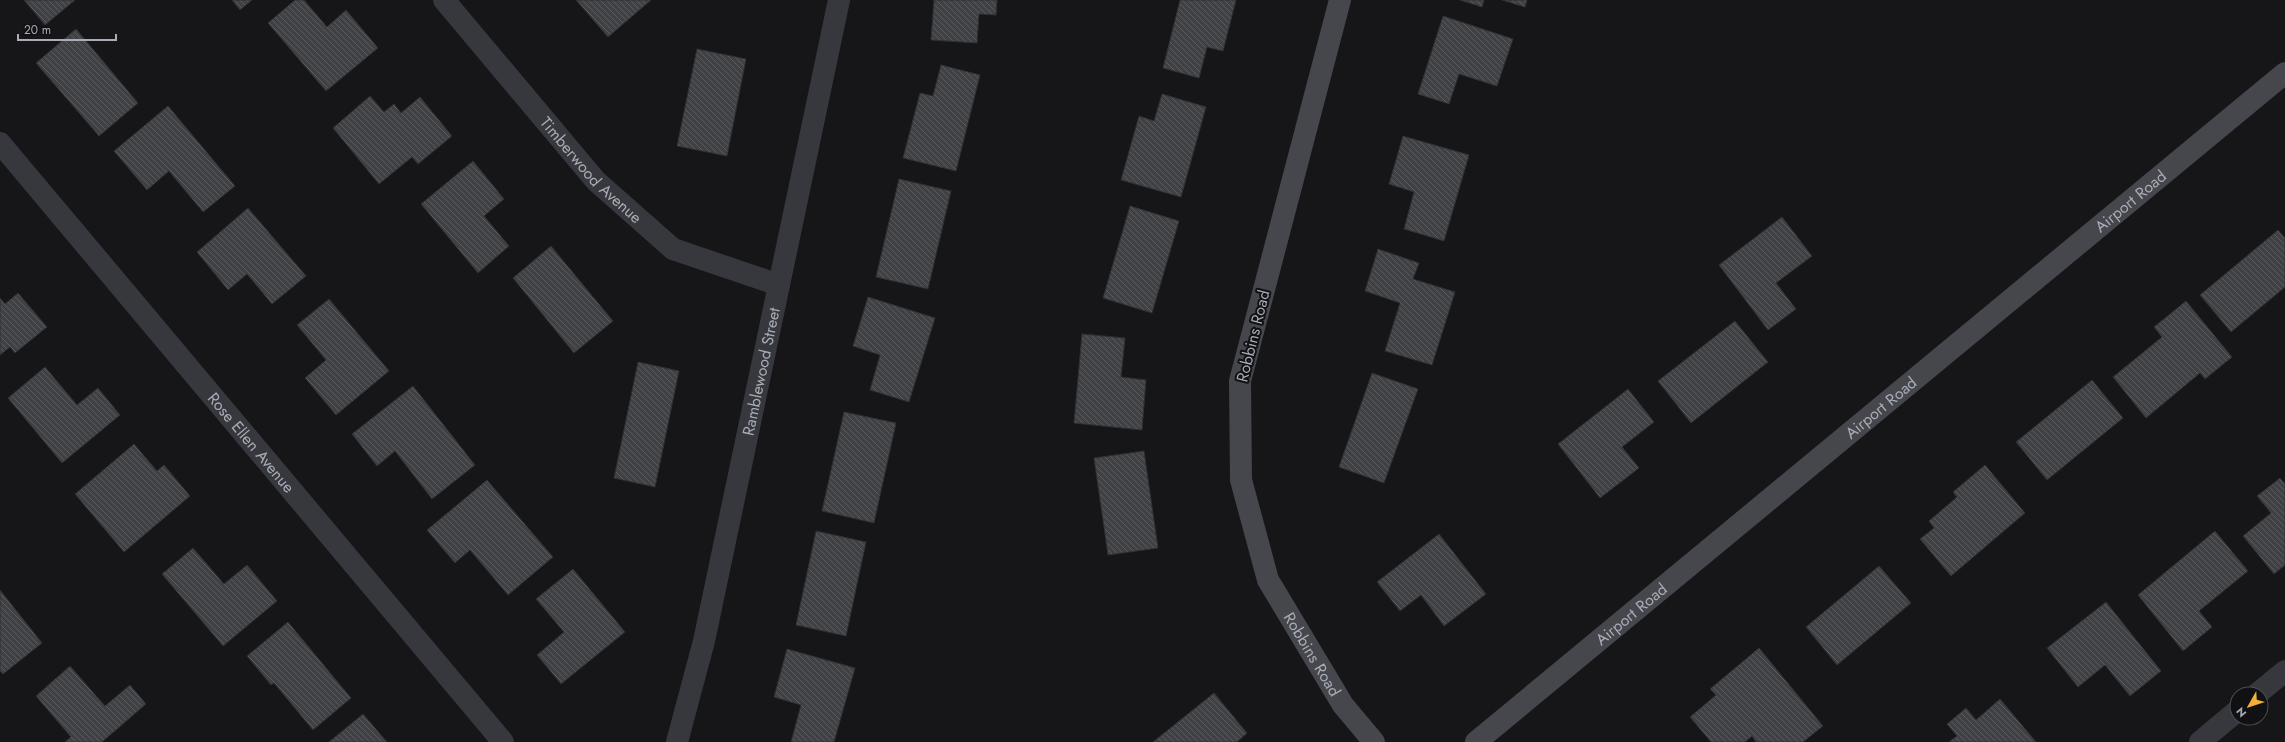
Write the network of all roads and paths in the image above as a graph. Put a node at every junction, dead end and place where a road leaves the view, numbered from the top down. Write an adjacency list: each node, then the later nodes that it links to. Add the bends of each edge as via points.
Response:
1 (444, 0): 6 (street, Timberwood Avenue, via 596,181 673,249)
2 (839, 0): 6 (street, Ramblewood Street)
3 (1340, 0): 12 (main road, Robbins Road, via 1240,381 1241,480 1268,580 1343,705)
4 (2285, 73): 13 (main road, Airport Road)
5 (0, 143): 10 (street, Rose Ellen Avenue)
6 (779, 285): 11 (street, Ramblewood Street, via 704,642)
7 (2285, 671): 8 (street)
8 (2267, 686)
9 (2229, 718): 14 (street)
10 (503, 742)
11 (677, 742)
12 (1374, 742)
13 (1476, 742)
14 (2200, 742)

